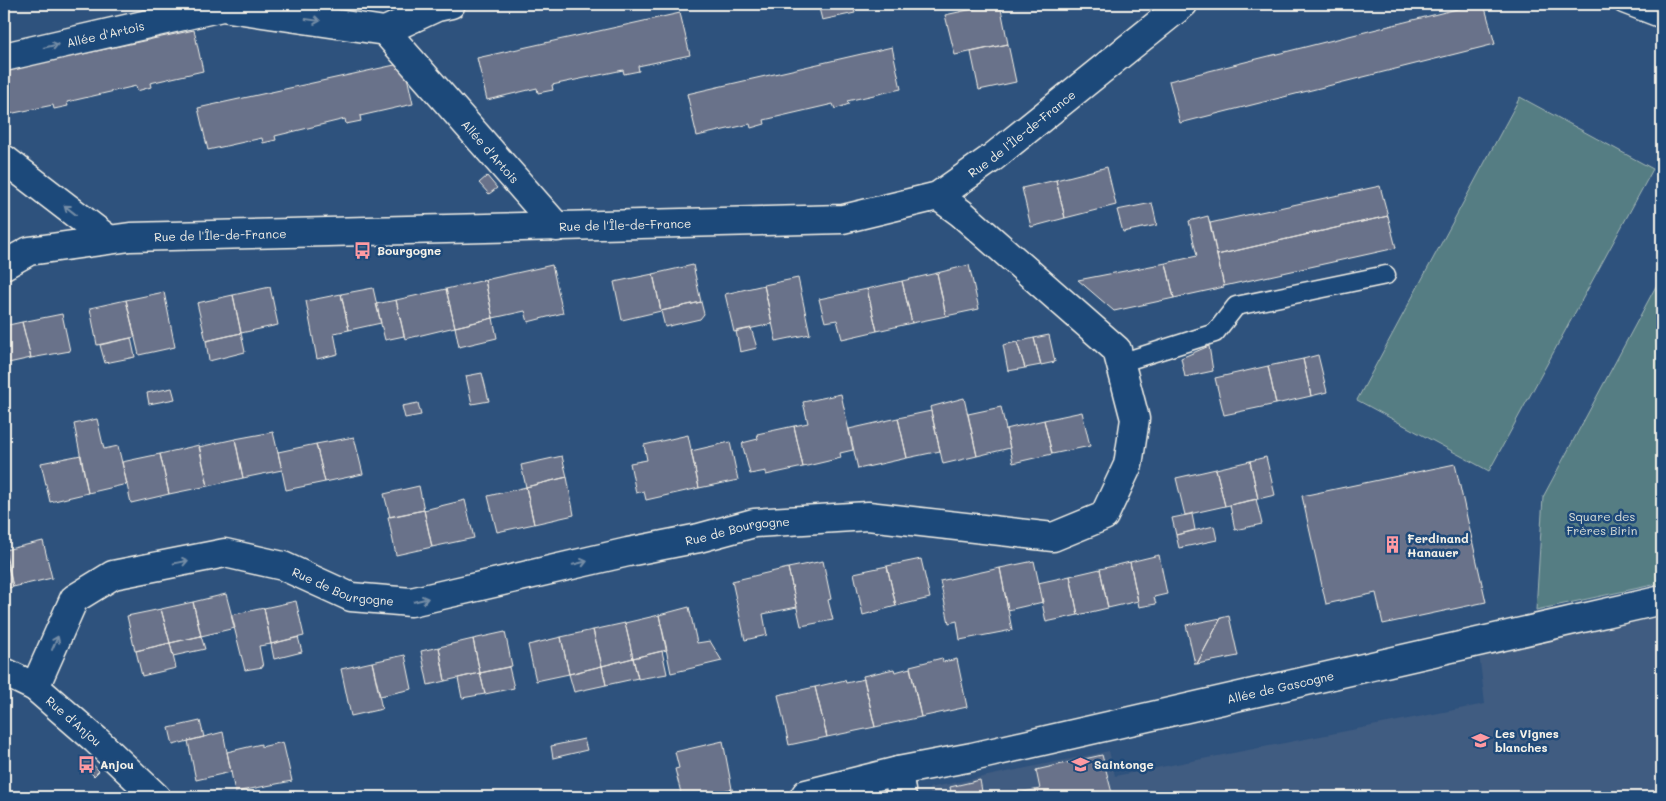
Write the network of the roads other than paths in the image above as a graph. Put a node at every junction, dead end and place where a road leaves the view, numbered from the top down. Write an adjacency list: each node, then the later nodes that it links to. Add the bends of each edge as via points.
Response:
1 (451, 4): 5 (street, via 437,7)
2 (1183, 4): 8 (street, Rue de l'Île-de-France, via 992,158)
3 (1623, 4): 4 (lane)
4 (1662, 19)
5 (385, 31): 6 (street, Allée d'Artois, one-way to 5, via 222,7); 9 (street, Allée d'Artois)
6 (4, 56)
7 (4, 159): 10 (street, one-way to 7)
8 (938, 196): 9 (street, Rue de l'Île-de-France, via 843,218); 13 (street, Rue de Bourgogne, via 969,219 1117,350)
9 (557, 227): 10 (street, Rue de l'Île-de-France)
10 (108, 239): 11 (street, Rue de l'Île-de-France, via 29,251)
11 (4, 265)
12 (1386, 275): 13 (lane, via 1236,306 1215,333)
13 (1120, 363): 16 (street, Rue de Bourgogne, one-way to 13, via 74,599 113,575 225,553 284,566 352,597 410,602 754,523 868,516 1053,537 1104,516 1128,465 1135,419)
14 (1662, 600): 17 (street, Allée de Gascogne, via 982,755)
15 (4, 672): 16 (street)
16 (35, 687): 18 (street, Rue d'Anjou)
17 (898, 771): 19 (street, Allée de Gascogne); 20 (street)
18 (156, 797)
19 (804, 797)
20 (902, 797)

